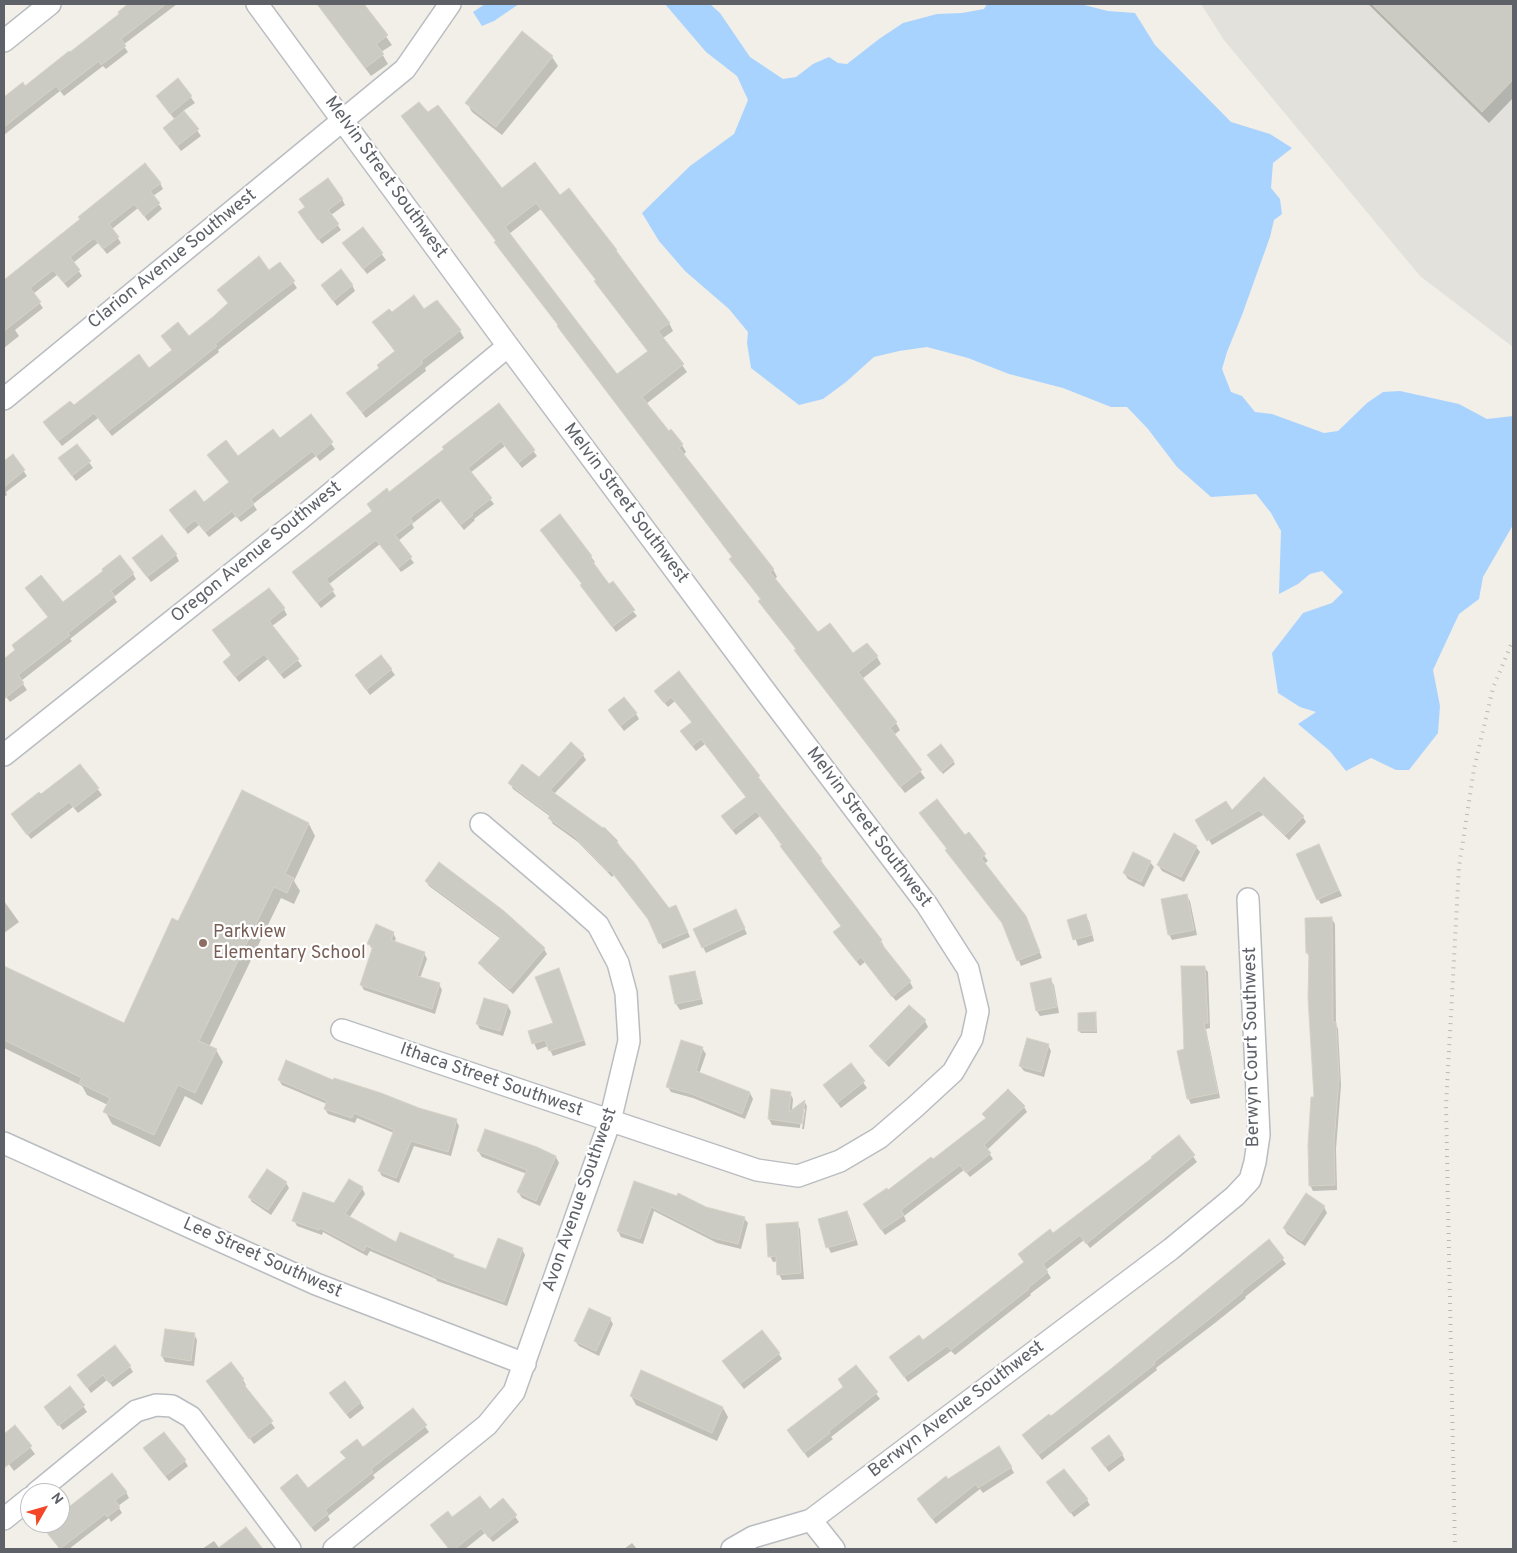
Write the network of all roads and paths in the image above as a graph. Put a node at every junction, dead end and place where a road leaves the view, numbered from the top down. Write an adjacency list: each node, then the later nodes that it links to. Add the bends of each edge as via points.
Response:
1 (50, 4): 4 (street)
2 (257, 4): 5 (street, Melvin Street Southwest)
3 (450, 4): 5 (street, Clarion Avenue Southwest, via 405,69)
4 (4, 41)
5 (342, 120): 6 (street, Melvin Street Southwest); 7 (street, Clarion Avenue Southwest)
6 (508, 346): 8 (street, Oregon Avenue Southwest, via 300,519); 11 (street, Melvin Street Southwest, via 927,906 968,969)
7 (4, 399)
8 (4, 756)
9 (481, 824): 13 (street, Avon Avenue Southwest, via 598,925 618,963 626,993 628,1041)
10 (1248, 899): 15 (street, Berwyn Court Southwest, via 1259,1135 1255,1162 1250,1180 1235,1196)
11 (978, 1011): 13 (street, Ithaca Street Southwest, via 972,1039 953,1072 915,1107 879,1138 840,1161 798,1176 757,1170)
12 (342, 1030): 13 (street, Ithaca Street Southwest)
13 (610, 1121): 16 (street, Avon Avenue Southwest)
14 (4, 1143): 16 (street, Lee Street Southwest, via 316,1284)
15 (1171, 1249): 20 (street, Berwyn Avenue Southwest)
16 (525, 1364): 22 (street, Avon Avenue Southwest, via 514,1392 487,1425)
17 (48, 1483): 21 (street, via 136,1411 156,1405 172,1406 191,1418)
18 (20, 1506): 19 (street)
19 (4, 1519)
20 (812, 1520): 23 (street, Berwyn Avenue Southwest, via 753,1536); 24 (street)
21 (290, 1549)
22 (334, 1549)
23 (732, 1549)
24 (834, 1549)

